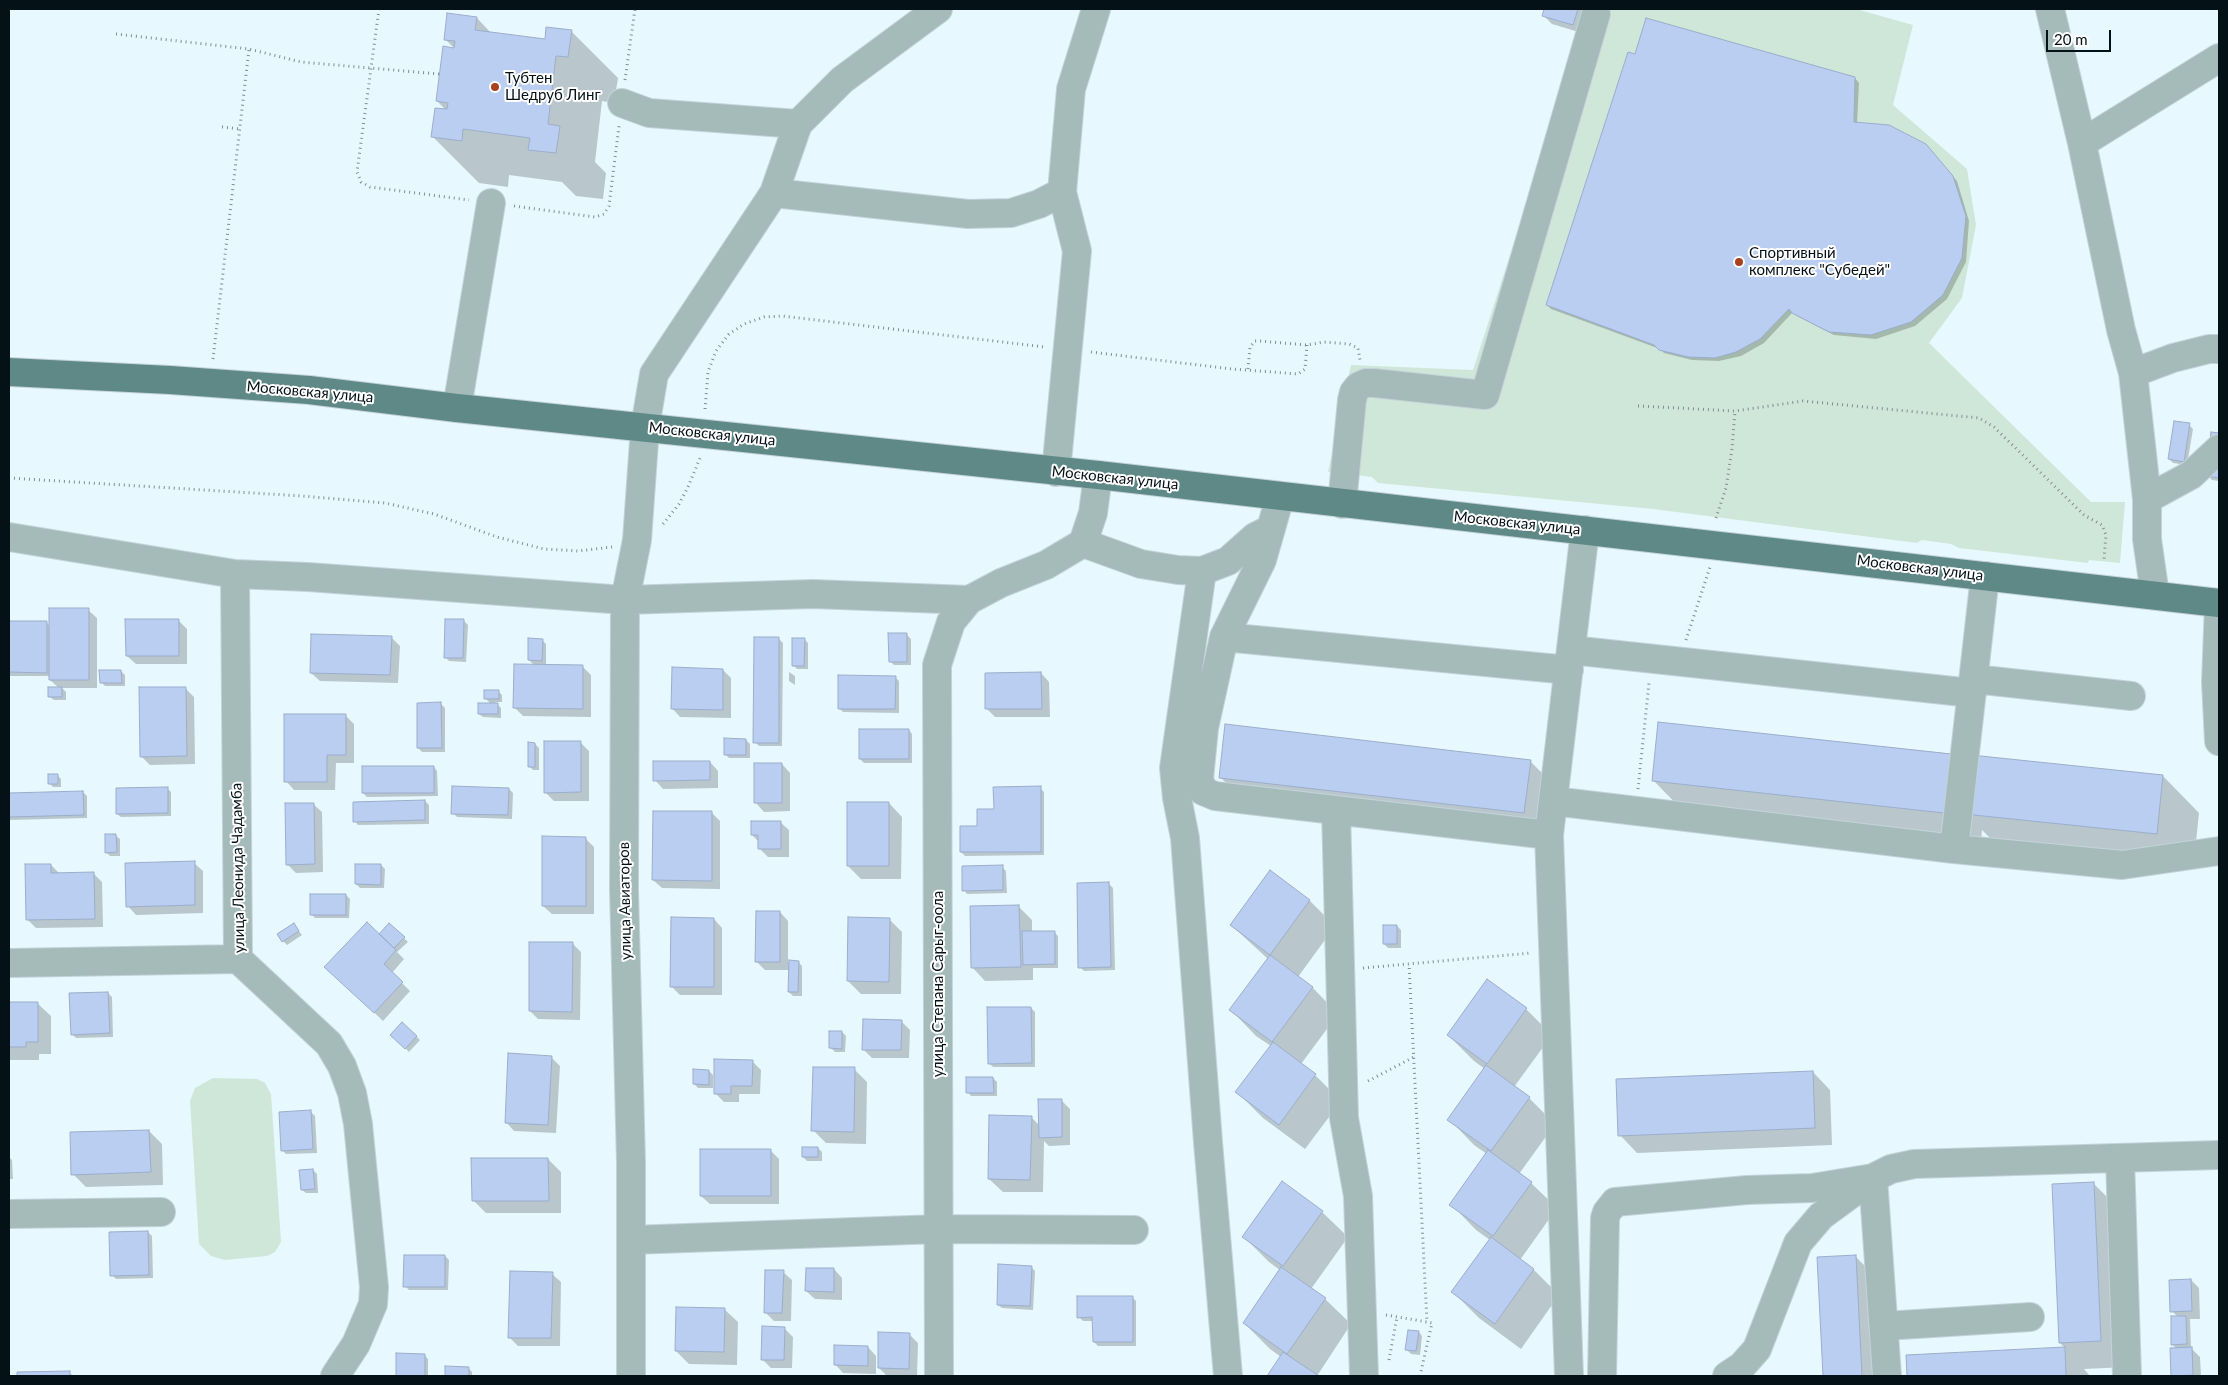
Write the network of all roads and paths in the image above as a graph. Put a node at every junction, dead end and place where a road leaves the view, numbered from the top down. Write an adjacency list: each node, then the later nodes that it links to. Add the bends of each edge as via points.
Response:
1 (379, 9): 10 (path)
2 (635, 9): 12 (path)
3 (938, 9): 13 (street, via 842,80)
4 (1096, 9): 17 (street, via 1071,89)
5 (2050, 9): 16 (street)
6 (1596, 14): 27 (street, via 1485,396 1374,383)
7 (116, 34): 8 (path)
8 (249, 49): 10 (path, via 301,62); 15 (path)
9 (2219, 58): 16 (street)
10 (372, 68): 11 (path); 19 (path, via 358,172 361,182 370,187)
11 (440, 74)
12 (622, 103): 13 (street, via 648,114); 19 (path, via 609,206 604,214 595,217)
13 (798, 124): 18 (street, улица Авиаторов)
14 (222, 127): 15 (path)
15 (240, 129): 26 (path)
16 (2082, 143): 25 (street)
17 (1062, 192): 18 (street, via 1011,213 968,214); 21 (street, via 1077,251)
18 (774, 193): 32 (street, улица Авиаторов, via 654,374)
19 (491, 203): 29 (street)
20 (1307, 345): 23 (path, via 1255,341 1250,347); 23 (path, via 1301,373); 27 (path, via 1324,342 1354,345 1360,352)
21 (1066, 349): 23 (path, via 1232,369); 30 (path, via 782,316 764,317 729,334 716,351 708,372); 35 (street)
22 (2219, 350): 25 (street, via 2209,349 2173,358)
23 (1248, 368)
24 (9, 372): 26 (main road, Московская улица)
25 (2133, 373): 39 (street)
26 (210, 383): 29 (main road, Московская улица, via 309,390)
27 (1359, 386): 40 (street, via 1352,400)
28 (1638, 406): 31 (path)
29 (457, 408): 32 (main road, Московская улица)
30 (705, 410)
31 (1734, 411): 41 (path, via 1726,488); 47 (path, via 1802,401 1979,418 1994,427 2084,515 2102,525 2106,535)
32 (645, 427): 35 (main road, Московская улица); 45 (street, улица Авиаторов)
33 (2219, 448): 39 (street, via 2191,474)
34 (701, 452): 45 (path, via 688,487 668,518)
35 (1056, 472): 36 (main road, Московская улица)
36 (1098, 475): 38 (main road, Московская улица); 46 (street, via 1093,513)
37 (9, 478): 45 (path, via 385,504 434,514 497,537 544,549 590,550)
38 (1280, 496): 40 (main road, Московская улица); 42 (street)
39 (2147, 499): 52 (street, via 2147,539)
40 (1342, 504): 43 (main road, Московская улица)
41 (1716, 518)
42 (1271, 529): 49 (street, via 1255,537 1228,561); 56 (street, via 1262,560)
43 (1585, 530): 51 (main road, Московская улица); 57 (street)
44 (9, 537): 50 (street)
45 (637, 540): 53 (street, улица Авиаторов)
46 (1083, 543): 49 (street, via 1141,564); 54 (street, via 1046,565)
47 (2104, 559)
48 (1711, 564): 59 (path)
49 (1202, 571): 94 (street, via 1174,768 1185,838)
50 (235, 574): 53 (street); 70 (street, улица Леонида Чадамба)
51 (1985, 576): 52 (main road, Московская улица); 60 (street)
52 (2155, 596): 55 (main road, Московская улица)
53 (625, 600): 54 (street, via 813,594); 83 (street, улица Авиаторов, via 624,889)
54 (969, 600): 81 (street, улица Степана Сарыг-оола, via 951,622 937,665)
55 (2219, 603): 62 (street, via 2216,682)
56 (1224, 637): 57 (street); 64 (street, via 1204,728 1199,779 1202,791 1215,796)
57 (1570, 660): 58 (street); 63 (street)
58 (1651, 660): 59 (street); 65 (path)
59 (1679, 662): 60 (street)
60 (1973, 686): 61 (street); 67 (street)
61 (2131, 696)
62 (2219, 741)
63 (1553, 801): 65 (street); 66 (street)
64 (1336, 810): 66 (street); 73 (street)
65 (1636, 811): 67 (street)
66 (1549, 835): 96 (street)
67 (1954, 850): 68 (street, via 2122,865)
68 (2219, 851)
69 (1539, 952): 72 (path)
70 (238, 959): 71 (street); 91 (street, улица Леонида Чадамба, via 329,1044 352,1093 367,1200 374,1296 368,1321)
71 (9, 963)
72 (1410, 964): 73 (path); 74 (path)
73 (1340, 970): 75 (street)
74 (1414, 1058): 75 (path); 87 (path)
75 (1343, 1094): 84 (street, via 1346,1136 1358,1196)
76 (2219, 1155): 77 (street)
77 (2120, 1158): 78 (street, via 1914,1164 1891,1169); 101 (street)
78 (1873, 1178): 88 (street); 89 (street, via 1821,1216 1798,1243); 97 (street, via 1812,1188 1747,1190 1615,1202 1605,1218)
79 (161, 1212): 80 (street)
80 (9, 1214)
81 (939, 1229): 82 (street); 83 (street); 93 (street, улица Степана Сарыг-оола)
82 (1134, 1230)
83 (631, 1240): 92 (street, улица Авиаторов)
84 (1362, 1311): 85 (path); 90 (street)
85 (1397, 1317): 87 (path); 90 (path)
86 (2030, 1317): 88 (street)
87 (1427, 1322): 95 (path, via 1432,1322)
88 (1884, 1326): 100 (street)
89 (1756, 1349): 98 (street, via 1742,1366); 99 (street)
90 (1376, 1372)
91 (335, 1376)
92 (631, 1376)
93 (939, 1376)
94 (1228, 1376)
95 (1420, 1376)
96 (1569, 1376)
97 (1602, 1376)
98 (1727, 1376)
99 (1757, 1376)
100 (1887, 1376)
101 (2127, 1376)

